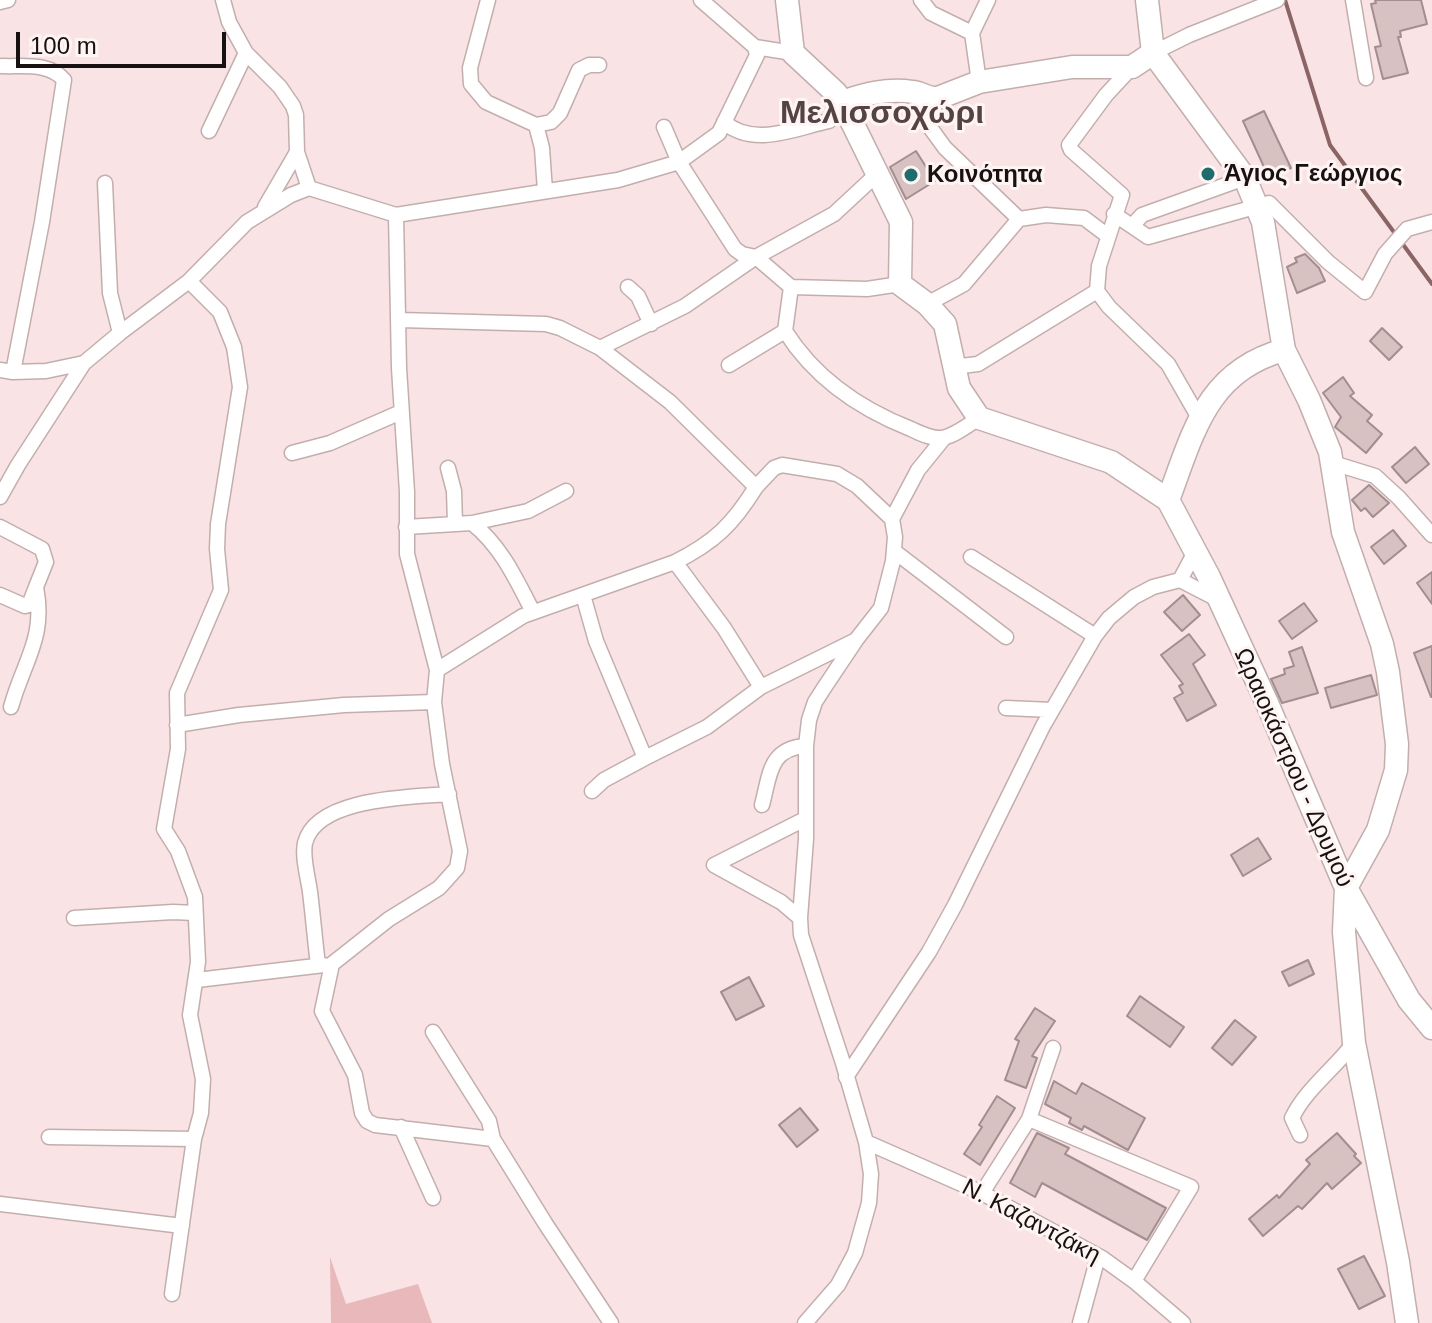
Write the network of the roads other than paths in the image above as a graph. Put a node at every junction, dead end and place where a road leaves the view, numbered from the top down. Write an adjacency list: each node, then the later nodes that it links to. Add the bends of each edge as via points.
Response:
1 (8, 0): 10 (street)
2 (223, 0): 14 (street)
3 (488, 0): 25 (street, via 470,68 471,84 486,102)
4 (701, 0): 13 (street)
5 (787, 0): 15 (main road)
6 (921, 0): 12 (street, via 931,13)
7 (988, 0): 12 (street)
8 (1147, 0): 16 (main road)
9 (1353, 0): 20 (street)
10 (0, 2)
11 (1264, 3): 16 (street)
12 (972, 33): 21 (street)
13 (755, 47): 15 (street); 24 (street, via 757,55)
14 (246, 53): 27 (street); 28 (street, via 293,106)
15 (793, 53): 23 (main road)
16 (1153, 53): 19 (main road); 31 (main road)
17 (599, 65): 25 (street, via 579,70 560,113 551,122)
18 (2, 66): 59 (street, via 46,67 64,80 42,222)
19 (1132, 67): 21 (main road, via 1072,67); 37 (street, via 1069,145 1122,195)
20 (1366, 78)
21 (979, 82): 22 (main road, via 938,98)
22 (915, 92): 23 (main road, via 881,91); 39 (street, via 945,148)
23 (842, 102): 24 (street, via 829,121 772,134 747,134); 30 (main road)
24 (724, 122): 29 (street, via 719,133)
25 (536, 125): 34 (street)
26 (664, 127): 29 (street)
27 (209, 131)
28 (297, 152): 33 (street); 36 (street)
29 (679, 162): 34 (street, via 618,180); 43 (street, via 735,249)
30 (876, 175): 43 (street, via 834,214); 45 (main road, via 901,222)
31 (1245, 178): 35 (main road); 41 (street, via 1142,215)
32 (105, 183): 53 (street, via 110,293)
33 (309, 188): 36 (street); 38 (street)
34 (545, 191): 38 (street)
35 (1256, 207): 40 (street, via 1269,203 1365,292 1385,254 1405,232); 41 (street, via 1148,237); 55 (main road, via 1268,239)
36 (262, 211): 44 (street)
37 (1114, 214): 41 (street); 42 (street)
38 (396, 215): 50 (street)
39 (1019, 219): 42 (street, via 1084,218); 49 (street, via 964,284)
40 (1432, 222)
41 (1133, 225)
42 (1108, 236): 48 (street)
43 (756, 257): 47 (street); 51 (street)
44 (189, 281): 53 (street); 96 (street, via 220,312 234,347 240,387 218,524 221,590 177,693)
45 (900, 284): 47 (street, via 867,289); 49 (main road)
46 (628, 287): 51 (street)
47 (791, 287): 52 (street)
48 (1097, 291): 56 (street, via 978,364 961,366); 62 (street, via 1168,364)
49 (927, 304): 56 (main road, via 945,324)
50 (400, 320): 54 (street, via 546,324); 60 (street)
51 (651, 324): 54 (street)
52 (785, 331): 58 (street); 63 (street, via 832,385 900,425)
53 (120, 333): 57 (street)
54 (600, 348): 67 (street, via 670,402)
55 (1284, 350): 62 (main road, via 1230,377); 65 (main road)
56 (953, 358): 61 (main road, via 959,388)
57 (84, 363): 59 (street, via 46,371); 69 (street)
58 (729, 365)
59 (6, 371)
60 (401, 412): 64 (street, via 330,443); 75 (street)
61 (979, 418): 63 (street); 70 (main road, via 1111,462)
62 (1199, 418): 70 (main road)
63 (944, 438): 71 (street, via 918,470)
64 (292, 453)
65 (1333, 463): 76 (street, via 1375,476); 103 (main road, via 1343,532 1385,658 1397,744 1387,805)
66 (448, 468): 72 (street)
67 (756, 487): 71 (street, via 782,465 837,474); 80 (street, via 726,529)
68 (566, 491): 73 (street, via 528,511)
69 (0, 497)
70 (1168, 500): 77 (main road, Ωραιοκάστρου - Δρυμού)
71 (892, 519): 78 (street)
72 (455, 523): 73 (street); 75 (street)
73 (472, 523): 86 (street, via 490,537)
74 (0, 527): 82 (street, via 42,549 46,562)
75 (406, 527): 90 (street, via 407,554)
76 (1432, 535)
77 (1196, 550): 81 (street); 85 (main road, Ωραιοκάστρου - Δρυμού)
78 (894, 551): 88 (street); 89 (street, via 881,608)
79 (971, 557): 87 (street)
80 (675, 562): 84 (street); 91 (street)
81 (1180, 580): 85 (street); 87 (street, via 1134,597)
82 (36, 587): 83 (street, via 25,606); 93 (street, via 39,631)
83 (0, 595)
84 (583, 595): 86 (street); 98 (street, via 596,641)
85 (1217, 599): 103 (main road, Ωραιοκάστρου - Δρυμού)
86 (533, 612): 90 (street)
87 (1095, 636): 95 (street)
88 (1006, 637)
89 (856, 640): 91 (street); 97 (street, via 815,702)
90 (437, 670): 92 (street)
91 (761, 687): 98 (street, via 707,727)
92 (434, 702): 96 (street, via 344,705); 100 (street)
93 (11, 707)
94 (1006, 708): 95 (street)
95 (1052, 710): 115 (street, via 929,952)
96 (177, 725): 104 (street, via 175,775 164,829 189,875)
97 (806, 746): 101 (street, via 788,747 779,754); 102 (street)
98 (645, 758): 99 (street)
99 (592, 791)
100 (449, 794): 107 (street, via 460,851 457,868 439,888); 107 (street, via 342,809 314,828 304,847)
101 (762, 805)
102 (805, 819): 106 (street); 106 (street, via 714,865)
103 (1346, 888): 109 (main road, Ωραιοκάστρου - Δρυμού, via 1409,1000); 111 (main road, via 1344,932)
104 (195, 913): 105 (street); 108 (street)
105 (74, 918)
106 (800, 918): 115 (street)
107 (325, 965): 108 (street); 117 (street, via 322,1011 355,1075 362,1113 375,1125)
108 (197, 980): 120 (street, via 190,1015 203,1079)
109 (1432, 1028)
110 (433, 1032): 121 (street, via 489,1121)
111 (1354, 1043): 113 (street); 114 (main road)
112 (1053, 1048): 116 (street)
113 (1335, 1068): 114 (street); 118 (street, via 1297,1107 1292,1118)
114 (1359, 1074): 134 (main road)
115 (846, 1077): 122 (street)
116 (1029, 1119): 123 (street); 128 (street, via 1191,1187)
117 (401, 1127): 121 (street); 124 (street)
118 (1300, 1135)
119 (49, 1137): 120 (street)
120 (194, 1139): 126 (street)
121 (493, 1139): 130 (street)
122 (866, 1142): 123 (street, Ν. Καζαντζάκη); 131 (street, via 869,1203 855,1253 838,1285)
123 (982, 1193): 127 (street, Ν. Καζαντζάκη)
124 (433, 1198)
125 (0, 1204): 126 (street)
126 (182, 1226): 129 (street)
127 (1098, 1257): 128 (street, Ν. Καζαντζάκη); 132 (street)
128 (1134, 1281): 133 (street, Ν. Καζαντζάκη)
129 (172, 1294)
130 (611, 1323)
131 (805, 1323)
132 (1080, 1323)
133 (1183, 1323)
134 (1407, 1323)

